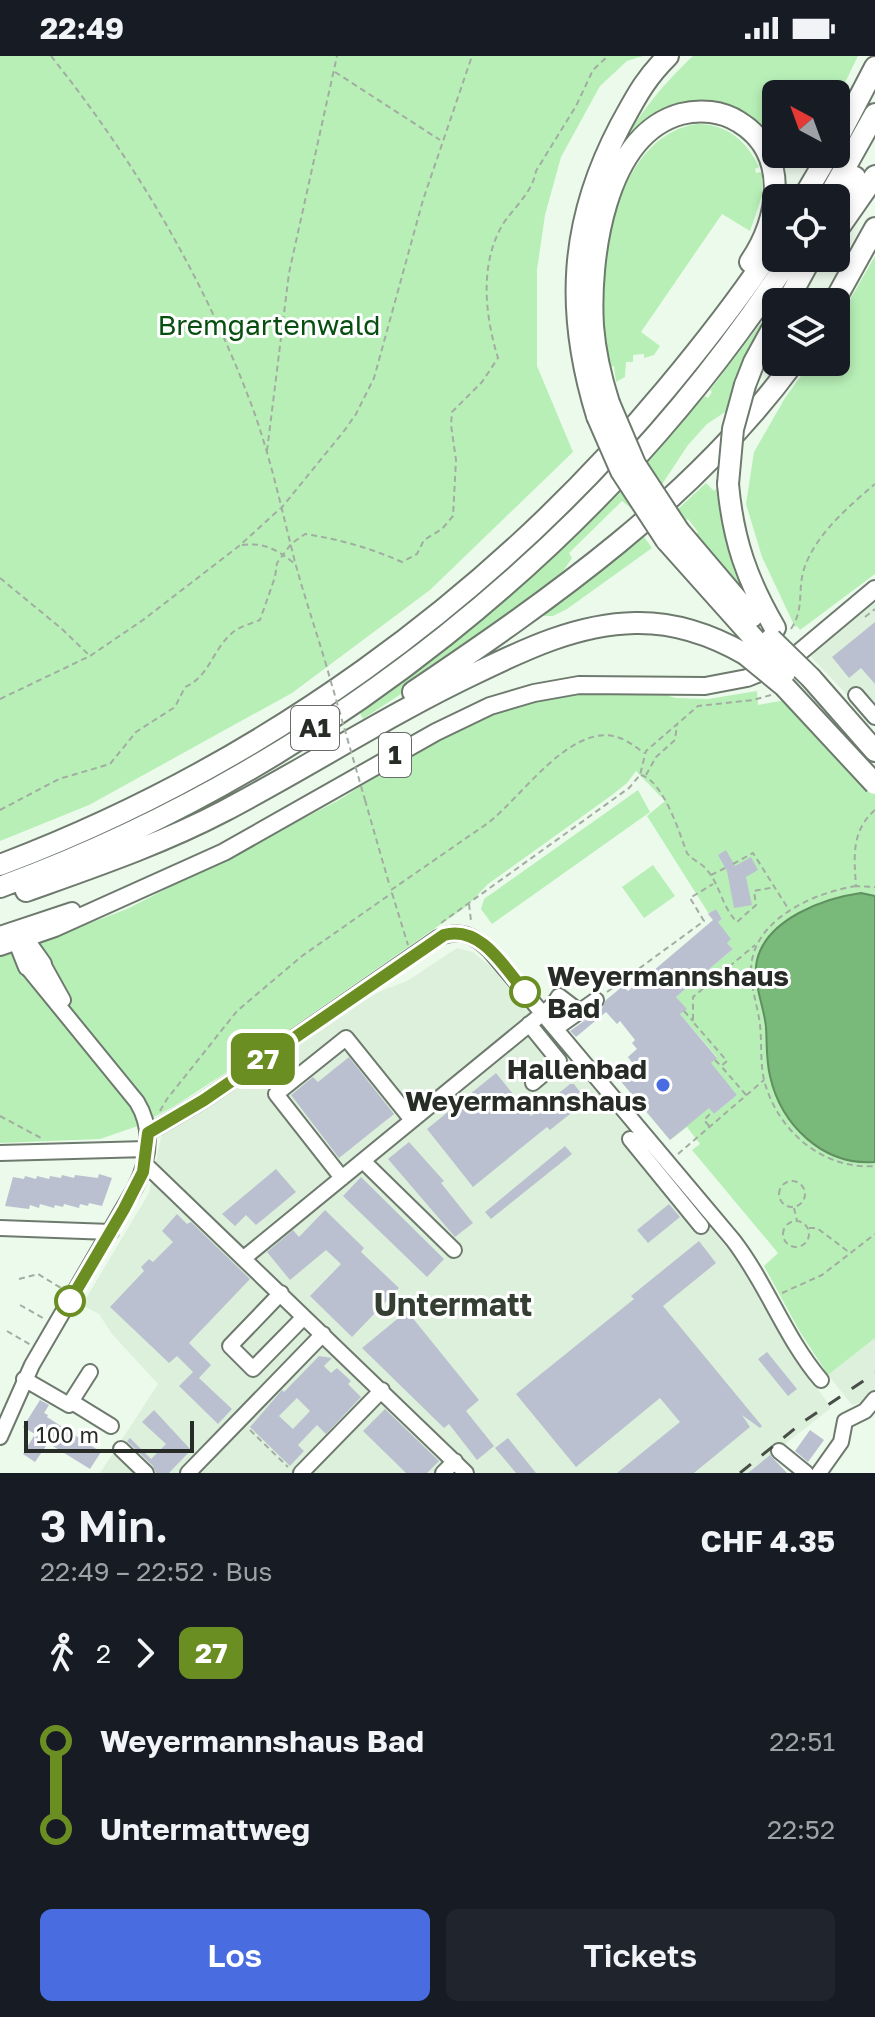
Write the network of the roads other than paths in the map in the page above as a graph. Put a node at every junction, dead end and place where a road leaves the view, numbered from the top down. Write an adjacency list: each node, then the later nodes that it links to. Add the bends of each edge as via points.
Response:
1 (668, 56): 6 (highway, via 638,90)
2 (681, 56): 6 (highway)
3 (875, 67): 5 (highway)
4 (875, 114): 9 (highway)
5 (850, 115)
6 (622, 124): 19 (highway, via 587,205 577,265 581,356)
7 (875, 140): 10 (highway)
8 (875, 176): 11 (highway)
9 (836, 184)
10 (850, 186)
11 (850, 212)
12 (875, 228): 15 (highway)
13 (762, 263): 17 (highway, A1)
14 (780, 272): 30 (highway, A1, via 728,346 642,450 537,556 443,637 343,710 238,775 125,834)
15 (842, 288)
16 (762, 347): 21 (highway, bridge, via 733,429 728,484 738,550)
17 (687, 364): 19 (highway, via 707,321 753,258 775,199 775,170 759,138 736,119 708,111 679,114 651,130 628,155 612,188 596,251 592,298); 29 (highway, A1, via 546,519 387,653 215,765 102,822)
18 (783, 376): 26 (highway, via 685,484 609,550 478,648)
19 (603, 410): 21 (highway, bridge, via 625,479)
20 (875, 589): 22 (main road, 1)
21 (766, 639): 25 (highway, bridge, via 811,678); 26 (highway, via 655,624 613,624 570,634 455,683); 27 (highway, bridge); 28 (highway, bridge, via 784,686)
22 (789, 661): 25 (street); 31 (main road, 1, via 731,683 579,685 505,701 436,732 237,845)
23 (856, 695): 24 (street)
24 (875, 717)
25 (875, 753)
26 (293, 771): 32 (highway, via 194,826)
27 (875, 777)
28 (875, 784)
29 (0, 865)
30 (0, 887)
31 (134, 891): 33 (main road, 1); 35 (main road, 1)
32 (0, 900)
33 (55, 928): 35 (main road, 1); 38 (main road)
34 (0, 935): 35 (main road, 1)
35 (20, 936): 36 (main road, 1); 38 (main road)
36 (0, 947)
37 (0, 958): 38 (main road)
38 (35, 966): 46 (street, via 137,1102)
39 (596, 1000): 40 (street)
40 (580, 1012): 41 (street, via 559,996); 43 (street)
41 (542, 1013): 42 (street); 46 (street, via 490,951 472,937 450,933); 47 (street)
42 (529, 1024): 44 (street, via 559,1061); 45 (street)
43 (562, 1024)
44 (533, 1083)
45 (412, 1120): 50 (street); 51 (street, via 346,1038 276,1094)
46 (148, 1133): 49 (street)
47 (635, 1137): 52 (street); 62 (street, via 668,1163 749,1261 796,1347)
48 (0, 1153): 49 (street, via 63,1150)
49 (146, 1157): 54 (street); 56 (street)
50 (363, 1161): 51 (street); 55 (street)
51 (342, 1178): 56 (street)
52 (701, 1226)
53 (0, 1228): 54 (street)
54 (111, 1232): 61 (street)
55 (454, 1250)
56 (244, 1258): 57 (street)
57 (281, 1293): 58 (street, via 230,1346 253,1369); 59 (street)
58 (300, 1321)
59 (323, 1334): 63 (street); 72 (street)
60 (90, 1372): 65 (street)
61 (24, 1379): 65 (street, via 69,1405); 67 (street)
62 (821, 1380)
63 (382, 1390): 70 (street); 73 (street)
64 (875, 1399): 77 (street, via 845,1421 841,1442)
65 (72, 1402): 66 (street)
66 (111, 1426)
67 (0, 1437)
68 (121, 1449): 71 (street)
69 (779, 1451): 76 (street)
70 (455, 1461): 74 (street); 75 (street)
71 (146, 1473)
72 (188, 1473)
73 (301, 1473)
74 (443, 1473)
75 (466, 1473)
76 (806, 1473)
77 (819, 1473)

